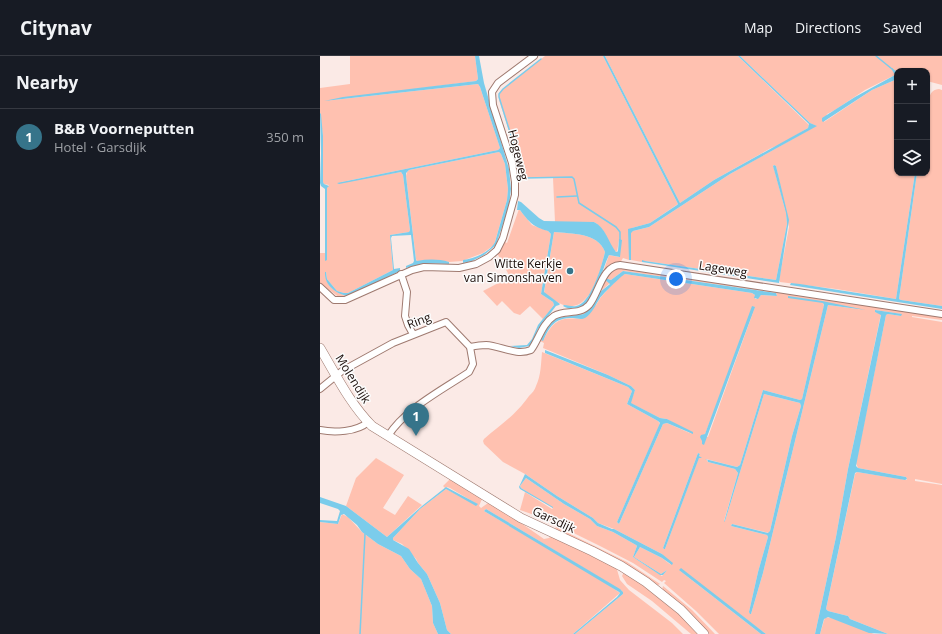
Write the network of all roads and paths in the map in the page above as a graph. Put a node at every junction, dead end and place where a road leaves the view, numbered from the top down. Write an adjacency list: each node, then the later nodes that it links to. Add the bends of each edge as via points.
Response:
1 (534, 56): 2 (street, Hogeweg, via 498,83 492,92 493,105 512,163 515,182 510,217 500,246 489,257 471,265 454,269 418,268)
2 (401, 274): 3 (street, Hogeweg, via 345,300 334,300); 5 (street, via 407,292 405,316)
3 (320, 287)
4 (942, 314): 6 (street, Lageweg, via 620,265 612,267 607,272 585,309 552,318 531,350 507,350 486,345)
5 (412, 334): 6 (street, Ring, via 446,322); 8 (street, Ring)
6 (470, 347): 12 (street, via 472,364 469,372 406,415)
7 (320, 348): 8 (main road, Molendijk)
8 (336, 376): 9 (street, Ring); 10 (main road, Molendijk, via 350,400)
9 (320, 389)
10 (368, 422): 11 (street, via 358,428 334,432); 12 (main road, Molendijk)
11 (320, 430)
12 (388, 436): 13 (main road, Garsdijk, via 521,518 621,566 681,610)
13 (704, 634)

